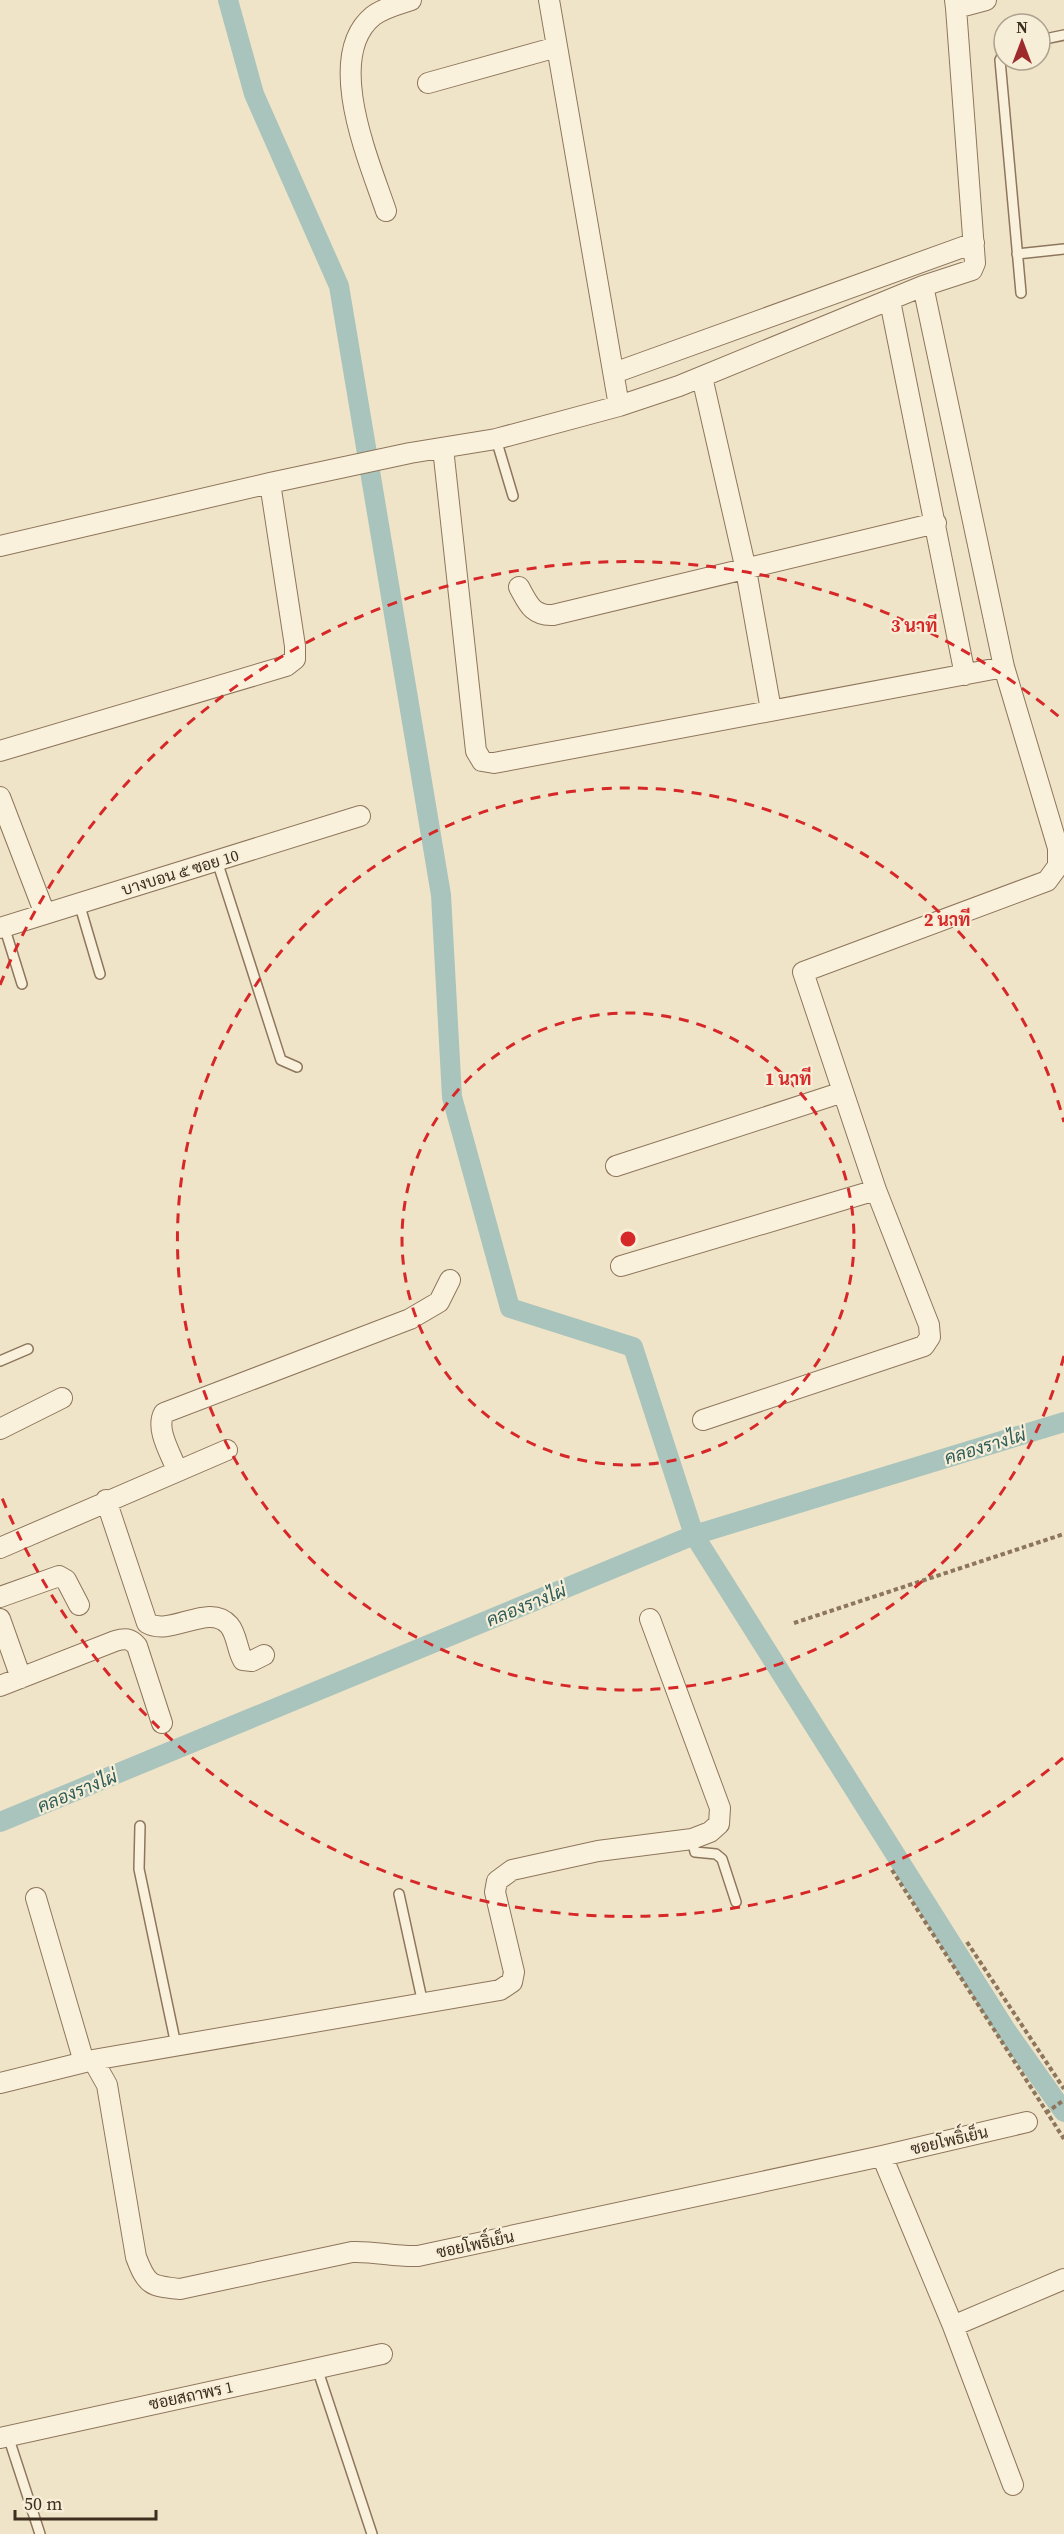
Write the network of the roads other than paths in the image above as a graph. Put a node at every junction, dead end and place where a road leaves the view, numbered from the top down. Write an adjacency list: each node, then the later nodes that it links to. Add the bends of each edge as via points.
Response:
1 (411, 0): 8 (street, via 372,17 354,45 351,66 357,123)
2 (549, 0): 5 (street)
3 (986, 0): 4 (street)
4 (956, 4): 9 (street)
5 (557, 47): 7 (street); 15 (street)
6 (1001, 72): 11 (lane)
7 (428, 83)
8 (386, 211)
9 (974, 243): 12 (street, via 974,268); 15 (street)
10 (1064, 249): 11 (lane)
11 (1017, 254): 13 (lane)
12 (924, 286): 14 (street); 26 (street)
13 (1021, 293)
14 (890, 301): 16 (street); 22 (street)
15 (614, 373): 17 (street)
16 (702, 377): 17 (street); 24 (street)
17 (620, 406): 18 (street)
18 (496, 439): 19 (street); 21 (lane)
19 (443, 448): 20 (street); 28 (street, via 476,751 482,761 494,763)
20 (270, 483): 23 (street); 29 (street, via 295,660 286,666)
21 (513, 496)
22 (936, 523): 24 (street); 27 (street)
23 (0, 546)
24 (746, 570): 25 (street, via 553,615 540,615 532,610); 28 (street)
25 (519, 587)
26 (1004, 667): 27 (street); 39 (street, via 1058,848 1058,866 1047,881 803,972)
27 (965, 675): 28 (street)
28 (771, 710)
29 (0, 751)
30 (0, 797): 34 (street)
31 (360, 816): 32 (street, บางบอน ๕ ซอย 10)
32 (217, 861): 33 (street, บางบอน ๕ ซอย 10); 38 (lane, via 281,1060)
33 (79, 903): 34 (street, บางบอน ๕ ซอย 10); 36 (lane)
34 (45, 914): 35 (street, บางบอน ๕ ซอย 10)
35 (2, 927): 37 (lane)
36 (100, 974)
37 (22, 984)
38 (297, 1067)
39 (843, 1092): 40 (street); 41 (street)
40 (616, 1166)
41 (876, 1190): 42 (street); 47 (street, via 929,1325 930,1337 924,1346)
42 (621, 1266)
43 (450, 1280): 50 (street, via 439,1302 410,1319 164,1413 160,1420 162,1429)
44 (28, 1349): 45 (lane)
45 (0, 1361)
46 (62, 1398): 48 (street)
47 (703, 1420)
48 (0, 1429)
49 (227, 1450): 50 (street)
50 (177, 1470): 51 (street)
51 (106, 1500): 52 (street); 57 (street, via 147,1623 160,1628 219,1618 229,1625 243,1660 252,1661)
52 (0, 1548)
53 (0, 1597): 54 (street, via 59,1576 66,1580)
54 (79, 1605)
55 (0, 1619): 58 (street)
56 (650, 1619): 62 (street, via 720,1808 719,1824)
57 (264, 1655)
58 (21, 1678): 59 (street); 60 (street, via 124,1638 132,1640)
59 (0, 1686)
60 (162, 1723)
61 (140, 1826): 67 (lane, via 139,1869)
62 (692, 1839): 65 (lane, via 694,1852 716,1854 722,1859); 66 (street, via 598,1851 512,1870 497,1881 495,1892 514,1972 512,1982 500,1990)
63 (399, 1894): 66 (lane)
64 (36, 1898): 68 (street, ซอยโพธิ์เย็น)
65 (736, 1902)
66 (423, 2004): 67 (street)
67 (176, 2044): 68 (street)
68 (89, 2061): 69 (street); 71 (street, ซอยโพธิ์เย็น, via 107,2085 136,2258 144,2279 156,2287 180,2289 352,2252 418,2256)
69 (0, 2083)
70 (1027, 2122): 71 (street, ซอยโพธิ์เย็น)
71 (882, 2156): 73 (street)
72 (1064, 2279): 73 (street)
73 (953, 2326): 77 (street)
74 (382, 2354): 75 (street, ซอยสถาพร 1)
75 (317, 2368): 76 (street, ซอยสถาพร 1); 79 (lane)
76 (4, 2437): 78 (lane)
77 (1013, 2485)
78 (40, 2534)
79 (372, 2534)

